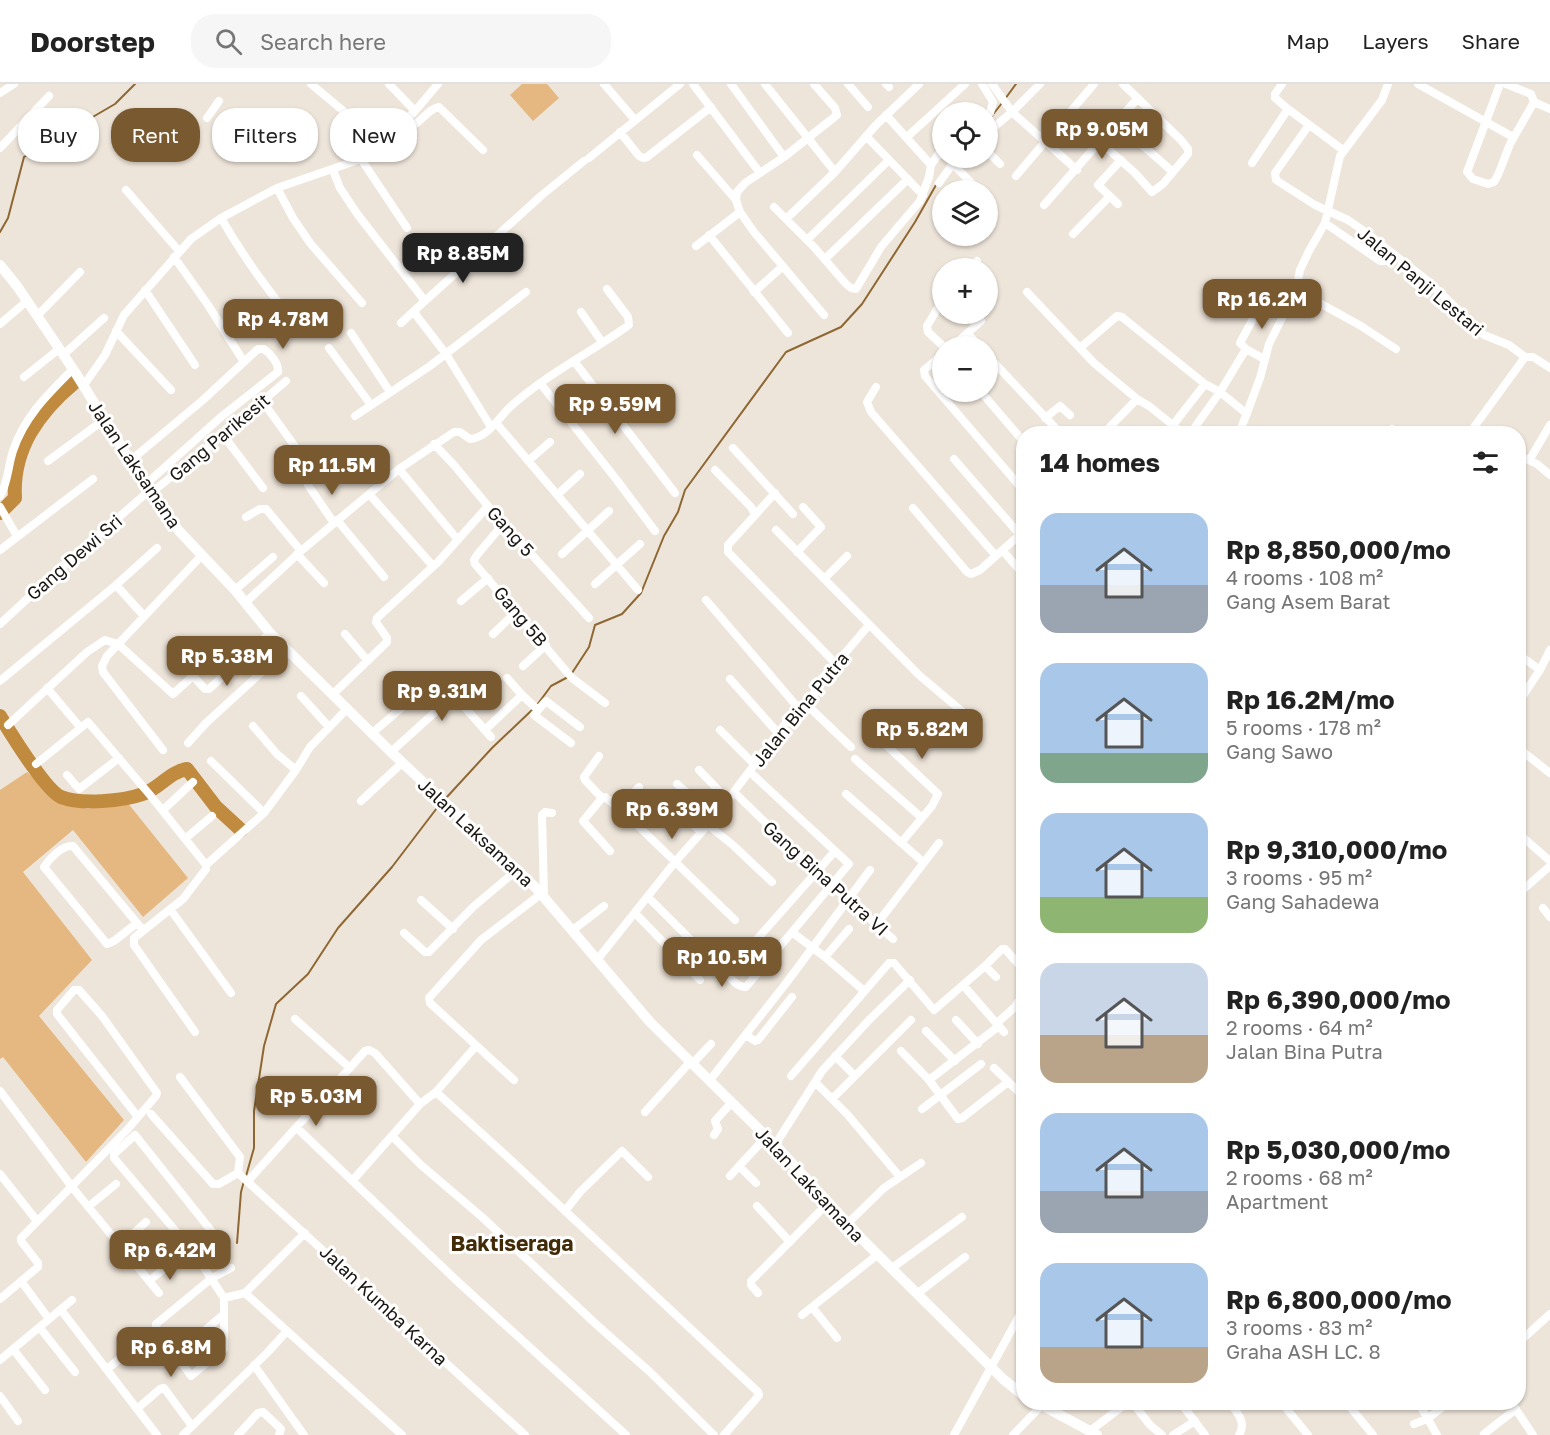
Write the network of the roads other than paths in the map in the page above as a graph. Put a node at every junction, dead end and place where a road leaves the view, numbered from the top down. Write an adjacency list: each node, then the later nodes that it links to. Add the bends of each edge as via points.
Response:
1 (14, 84): 24 (street)
2 (311, 84): 32 (street)
3 (389, 84): 33 (street)
4 (438, 84): 34 (street)
5 (604, 84): 40 (street)
6 (680, 84): 40 (street)
7 (693, 84): 30 (street)
8 (731, 84): 57 (street)
9 (765, 84): 50 (street)
10 (814, 84): 50 (street, via 837,113)
11 (848, 84): 31 (street)
12 (919, 84): 38 (street)
13 (965, 84): 48 (street)
14 (982, 84): 28 (street)
15 (992, 84): 35 (street)
16 (1040, 84): 35 (street)
17 (1094, 84): 51 (street)
18 (1123, 84): 26 (street)
19 (1282, 84): 37 (street, via 1275,97)
20 (1388, 84): 55 (street, via 1378,106)
21 (1418, 84): 44 (street)
22 (1500, 84): 44 (street)
23 (1506, 84): 29 (street, via 1531,94)
24 (0, 93)
25 (49, 96): 53 (street)
26 (1138, 98): 43 (street); 68 (street, via 1188,149)
27 (219, 101): 39 (street)
28 (993, 102)
29 (1534, 102): 36 (street); 49 (street)
30 (711, 107): 46 (street, via 647,157 639,156); 69 (street)
31 (868, 107)
32 (341, 108)
33 (411, 108)
34 (417, 108)
35 (1010, 109): 41 (street); 51 (street)
36 (1550, 109)
37 (1288, 110): 45 (street); 62 (street)
38 (886, 115): 47 (street); 48 (street)
39 (207, 118)
40 (635, 120): 46 (street)
41 (998, 122)
42 (417, 123): 54 (street, via 432,108 440,107)
43 (1118, 123): 52 (street); 68 (street)
44 (1486, 124): 49 (street); 49 (street, via 1467,172 1473,178 1488,184 1494,182)
45 (1308, 125): 55 (street); 82 (street, Jalan Panji Lestari, via 1275,178)
46 (620, 132): 105 (street, via 542,195)
47 (866, 136): 58 (street); 67 (street)
48 (907, 137): 63 (street)
49 (1513, 137)
50 (808, 139): 57 (street); 67 (street)
51 (1045, 142): 66 (street); 70 (street)
52 (1100, 142): 59 (street); 66 (street)
53 (0, 148)
54 (483, 150)
55 (1343, 150): 82 (street)
56 (697, 155): 77 (street)
57 (784, 157): 69 (street)
58 (889, 160): 71 (street); 89 (street)
59 (1121, 160): 68 (street, via 1152,192); 76 (street, via 1098,185)
60 (353, 162): 65 (street)
61 (363, 162): 86 (street)
62 (1252, 163)
63 (931, 165): 75 (street)
64 (960, 168): 72 (street)
65 (333, 170): 73 (street); 105 (street, via 358,215)
66 (1077, 170): 79 (street)
67 (835, 172): 84 (street)
68 (1173, 172)
69 (760, 173): 77 (street, via 740,188)
70 (1016, 176)
71 (908, 179): 75 (street); 93 (street)
72 (970, 180)
73 (277, 188): 83 (street); 106 (street, via 310,243)
74 (126, 190): 92 (street)
75 (923, 195): 93 (street, via 881,247 856,289 846,284)
76 (1110, 196): 78 (street); 87 (street)
77 (736, 200): 81 (street)
78 (1118, 204)
79 (1044, 205)
80 (774, 207): 84 (street)
81 (740, 212): 88 (street); 95 (street)
82 (1328, 212): 85 (street); 91 (street, Jalan Panji Lestari, via 1355,225)
83 (221, 218): 92 (street); 117 (street, via 268,292)
84 (786, 219): 89 (street)
85 (1325, 223): 91 (street, via 1380,261 1387,261); 99 (street, via 1300,270)
86 (407, 228)
87 (1073, 234)
88 (709, 236): 90 (street); 101 (street)
89 (807, 240): 93 (street)
90 (696, 246)
91 (1392, 253): 130 (street, Jalan Panji Lestari, via 1484,334)
92 (176, 254): 98 (street); 133 (street)
93 (825, 259)
94 (0, 265): 104 (main road, Jalan Laksamana)
95 (783, 266): 101 (street); 109 (street)
96 (80, 272): 110 (street)
97 (607, 289): 123 (street, via 630,323)
98 (145, 290): 116 (street); 135 (street)
99 (1296, 290): 127 (street); 131 (street)
100 (526, 292): 129 (street)
101 (754, 292): 119 (street)
102 (1027, 292): 125 (street)
103 (1263, 300): 126 (street, via 1240,343)
104 (27, 301): 110 (main road, Jalan Laksamana); 114 (street)
105 (425, 301): 107 (street)
106 (362, 303)
107 (415, 310): 113 (street); 129 (street)
108 (582, 312): 123 (street)
109 (824, 315)
110 (37, 316): 128 (main road, Jalan Laksamana)
111 (104, 318): 128 (street)
112 (932, 318): 121 (street, via 927,326)
113 (401, 323)
114 (0, 324)
115 (978, 324): 120 (street)
116 (116, 331): 144 (street); 146 (street)
117 (301, 331)
118 (351, 333): 147 (street)
119 (788, 333)
120 (968, 334): 122 (street)
121 (932, 336)
122 (965, 336)
123 (603, 342): 132 (street)
124 (329, 348): 153 (street)
125 (1080, 348): 143 (street, via 1119,316); 149 (street)
126 (1246, 349): 131 (street); 148 (street)
127 (1396, 349)
128 (61, 352): 138 (main road, Jalan Laksamana); 139 (street)
129 (446, 354): 147 (street); 159 (street)
130 (1525, 357): 137 (street, Jalan Panji Lestari, via 1533,357); 166 (street)
131 (1264, 359): 154 (street)
132 (574, 361): 141 (street); 188 (street)
133 (244, 362): 176 (street); 187 (street, via 263,348 278,372 221,417)
134 (932, 364): 142 (street, via 924,370)
135 (195, 365)
136 (998, 367): 157 (street)
137 (1550, 368)
138 (73, 369): 144 (main road, Jalan Laksamana); 192 (street, via 30,417 14,449)
139 (24, 377)
140 (286, 381): 150 (street, Gang Parikesit)
141 (540, 384): 159 (street); 206 (street)
142 (932, 384)
143 (1205, 384): 148 (street); 160 (street)
144 (84, 385): 158 (main road, Jalan Laksamana)
145 (876, 387): 215 (street, via 867,402 871,412)
146 (171, 390)
147 (390, 392): 153 (street)
148 (1220, 392): 154 (street); 164 (street)
149 (1137, 399): 160 (street); 163 (street)
150 (263, 402): 168 (street, Gang Parikesit); 179 (street)
151 (947, 402): 184 (street)
152 (990, 402): 167 (street)
153 (371, 405): 156 (street)
154 (1247, 414): 165 (street)
155 (1070, 415): 157 (street, via 1060,406)
156 (355, 416)
157 (1045, 418): 162 (street)
158 (105, 420): 175 (street); 176 (main road, Jalan Laksamana)
159 (494, 425): 170 (street, via 474,439 454,432); 177 (street)
160 (1173, 425)
161 (1550, 425): 174 (street)
162 (1053, 426)
163 (1110, 426)
164 (1196, 426)
165 (1242, 426)
166 (1475, 426)
167 (1016, 433)
168 (223, 435): 186 (street); 187 (street, Gang Parikesit)
169 (550, 442): 177 (street)
170 (434, 444): 178 (street); 193 (street, Gang 5)
171 (733, 448): 189 (street)
172 (1526, 458): 174 (street)
173 (954, 459): 203 (street)
174 (1530, 459): 182 (street)
175 (48, 461)
176 (130, 461): 187 (main road, Jalan Laksamana)
177 (528, 461): 191 (street)
178 (399, 469): 190 (street); 209 (street)
179 (312, 470)
180 (715, 470): 198 (street)
181 (580, 474): 191 (street)
182 (1550, 475)
183 (93, 478): 207 (street)
184 (1016, 482)
185 (308, 484): 201 (street)
186 (263, 488)
187 (149, 490): 217 (main road, Jalan Laksamana); 237 (street, Gang Dewi Sri)
188 (675, 493)
189 (775, 493): 198 (street); 199 (street)
190 (369, 494): 201 (street); 221 (street)
191 (557, 495): 205 (street)
192 (0, 496)
193 (488, 506): 202 (street, Gang 5); 209 (street)
194 (803, 507): 213 (street, via 821,527)
195 (913, 508): 215 (street, via 967,572 975,573)
196 (2, 511): 207 (street)
197 (609, 511): 205 (street)
198 (755, 514): 248 (street, via 728,545 728,552)
199 (794, 514)
200 (246, 517): 214 (street, via 266,509)
201 (336, 522): 214 (street); 223 (street)
202 (504, 523): 224 (street, Gang 5B, via 474,560); 236 (street, Gang 5)
203 (1016, 527)
204 (776, 530): 213 (street)
205 (588, 531): 216 (street); 220 (street)
206 (656, 531)
207 (17, 536): 212 (street)
208 (1016, 539): 215 (street)
209 (458, 540): 221 (street)
210 (640, 544): 220 (street)
211 (157, 548): 228 (street)
212 (0, 550)
213 (797, 552): 225 (street)
214 (299, 553): 226 (street); 233 (street)
215 (1000, 553): 222 (street)
216 (562, 554)
217 (202, 555): 229 (main road, Jalan Laksamana); 235 (street)
218 (847, 556): 225 (street)
219 (273, 557): 229 (street)
220 (616, 565): 227 (street); 230 (street)
221 (433, 566): 247 (street, via 377,618 387,640)
222 (1016, 568)
223 (384, 577)
224 (488, 578): 232 (street); 234 (street, Gang 5B)
225 (825, 579): 238 (street)
226 (324, 583)
227 (595, 584)
228 (116, 585): 235 (street); 253 (street)
229 (235, 590): 233 (main road, Jalan Laksamana)
230 (638, 590)
231 (706, 600): 261 (street)
232 (461, 601)
233 (245, 603): 239 (main road, Jalan Laksamana)
234 (517, 611): 240 (street); 243 (street, Gang 5B)
235 (144, 616): 242 (street)
236 (589, 618)
237 (0, 624)
238 (868, 626): 248 (street, Jalan Bina Putra); 265 (street)
239 (270, 633): 242 (street, via 209,689 193,676 173,694); 244 (main road, Jalan Laksamana)
240 (493, 633)
241 (345, 634): 247 (street)
242 (118, 644): 254 (street, via 101,642); 277 (street, via 107,656 103,672)
243 (546, 645): 249 (street); 260 (street, Gang 5B, via 570,675)
244 (286, 650): 256 (main road, Jalan Laksamana); 274 (street)
245 (1550, 650): 250 (street)
246 (1526, 660): 250 (street)
247 (368, 661): 256 (street)
248 (836, 664): 261 (street, Jalan Bina Putra, via 818,682)
249 (523, 666)
250 (1540, 670): 255 (street)
251 (507, 678): 257 (street)
252 (730, 679): 271 (street)
253 (0, 681)
254 (47, 688): 264 (street); 267 (street)
255 (1526, 691)
256 (332, 695): 262 (main road, Jalan Laksamana)
257 (522, 695): 259 (street, via 488,734 455,696); 263 (street)
258 (301, 696): 268 (street)
259 (448, 699): 272 (street, via 432,682); 278 (street)
260 (605, 703)
261 (803, 707): 271 (street, Jalan Bina Putra); 276 (street)
262 (346, 710): 268 (street); 272 (main road, Jalan Laksamana)
263 (537, 710): 269 (street, via 546,701); 275 (street, via 534,715)
264 (9, 724)
265 (977, 724)
266 (253, 726): 287 (street)
267 (80, 727): 281 (street, via 88,722); 285 (street)
268 (329, 727): 287 (street)
269 (580, 727)
270 (720, 730): 286 (street)
271 (778, 733): 286 (street, Jalan Bina Putra)
272 (371, 734): 278 (main road, Jalan Laksamana)
273 (883, 742): 306 (street, via 938,794)
274 (188, 743)
275 (571, 743)
276 (851, 747)
277 (163, 750)
278 (391, 752): 284 (main road, Jalan Laksamana)
279 (1526, 754): 289 (street)
280 (599, 756): 296 (street, via 584,777)
281 (119, 758): 290 (street, via 79,789); 301 (street)
282 (855, 759): 306 (street)
283 (212, 761): 302 (street)
284 (402, 763): 298 (street); 319 (main road, Jalan Laksamana)
285 (36, 764)
286 (752, 768): 294 (street, Jalan Bina Putra); 313 (street)
287 (296, 770): 302 (street)
288 (699, 770): 297 (street)
289 (1550, 773)
290 (67, 775)
291 (193, 782): 301 (street)
292 (677, 784): 305 (street)
293 (639, 787): 300 (street)
294 (734, 792): 297 (street, Jalan Bina Putra); 321 (street, Gang Bina Putra VI)
295 (846, 794): 311 (street)
296 (602, 798): 300 (street); 314 (street, via 583,822)
297 (728, 800): 305 (street, Jalan Bina Putra)
298 (361, 801)
299 (671, 803): 308 (street)
300 (619, 809): 315 (street)
301 (163, 810): 309 (street)
302 (264, 813): 318 (street)
303 (552, 813): 325 (street, via 542,815)
304 (212, 816): 309 (street)
305 (715, 817): 307 (street, Jalan Bina Putra)
306 (922, 818): 311 (street)
307 (708, 825): 308 (street, Jalan Bina Putra); 322 (street)
308 (701, 832): 315 (street, Jalan Bina Putra)
309 (186, 838): 318 (street)
310 (1526, 840): 317 (street)
311 (901, 843): 316 (street)
312 (939, 843): 316 (street)
313 (835, 850): 321 (street); 323 (street, via 849,864)
314 (610, 851)
315 (675, 862): 326 (street, Jalan Bina Putra); 334 (street)
316 (923, 862): 335 (street)
317 (1550, 863): 324 (street)
318 (206, 865): 331 (street, via 207,869 183,899)
319 (517, 870): 325 (main road, Jalan Laksamana); 337 (street)
320 (870, 870): 328 (street)
321 (816, 872): 323 (street, Gang Bina Putra VI); 341 (street, via 728,972 729,976 746,987)
322 (772, 882)
323 (831, 886): 328 (street, Gang Bina Putra VI); 341 (street)
324 (1526, 886)
325 (542, 895): 339 (main road, Jalan Laksamana); 366 (street, via 481,940 429,996 430,1003)
326 (648, 897): 332 (street, Jalan Bina Putra); 344 (street)
327 (421, 900): 337 (street)
328 (849, 900): 335 (street, Gang Bina Putra VI); 343 (street)
329 (604, 906): 339 (street)
330 (1544, 908): 333 (street)
331 (170, 909): 336 (street); 354 (street)
332 (635, 913): 346 (street, Jalan Bina Putra); 350 (street)
333 (1550, 917)
334 (735, 920)
335 (876, 925): 342 (street, Gang Bina Putra VI)
336 (140, 927): 336 (street, via 73,846 66,846 44,867 107,944); 362 (street, via 134,945)
337 (453, 929): 340 (street, via 428,953)
338 (849, 929): 345 (street)
339 (573, 930): 346 (main road, Jalan Laksamana)
340 (404, 933)
341 (792, 933): 343 (street)
342 (893, 939)
343 (812, 948): 345 (street); 363 (street)
344 (707, 956)
345 (825, 957): 353 (street)
346 (597, 960): 370 (main road, Jalan Laksamana, via 650,1022)
347 (1016, 961): 348 (street, via 1004,948)
348 (985, 966): 349 (street); 352 (street)
349 (996, 977)
350 (700, 980)
351 (910, 980): 352 (street, via 934,1011); 353 (street, via 891,963); 368 (street)
352 (963, 985): 360 (street)
353 (863, 990): 375 (street)
354 (231, 993)
355 (792, 997): 363 (street, via 758,1040)
356 (1016, 1005): 360 (street)
357 (294, 1019): 372 (street)
358 (911, 1020): 374 (street)
359 (956, 1020): 365 (street)
360 (1000, 1027): 365 (street)
361 (926, 1031): 369 (street)
362 (195, 1032)
363 (746, 1035): 378 (street)
364 (711, 1044): 370 (street)
365 (978, 1044): 369 (street)
366 (476, 1046): 377 (street); 384 (street)
367 (901, 1051): 379 (street)
368 (835, 1056): 374 (street); 380 (street)
369 (955, 1061): 379 (street)
370 (692, 1062): 378 (main road, Jalan Laksamana); 390 (street)
371 (981, 1064): 385 (street)
372 (350, 1068): 388 (street, via 362,1053 372,1051); 393 (street)
373 (994, 1068): 381 (street)
374 (854, 1075): 386 (street)
375 (791, 1076)
376 (180, 1077): 404 (street, via 240,1157)
377 (514, 1080)
378 (710, 1080): 387 (main road, Jalan Laksamana)
379 (929, 1080): 385 (street)
380 (814, 1082): 386 (street); 397 (street)
381 (1008, 1082): 382 (street); 385 (street, via 959,1119)
382 (1016, 1089)
383 (0, 1091): 408 (street)
384 (436, 1092): 388 (street); 412 (street)
385 (939, 1095): 389 (street)
386 (832, 1099): 403 (street)
387 (732, 1102): 395 (street, via 715,1121 718,1129); 396 (main road, Jalan Laksamana)
388 (420, 1104): 394 (street)
389 (922, 1109)
390 (645, 1112)
391 (151, 1114): 404 (street, via 213,1184)
392 (138, 1117): 392 (street, via 57,1014 74,990 80,990 102,1016 157,1089 156,1096); 408 (street)
393 (297, 1128): 404 (street); 405 (street)
394 (392, 1136): 405 (street); 486 (street)
395 (714, 1136)
396 (766, 1137): 397 (main road, Jalan Laksamana); 399 (street)
397 (775, 1145): 409 (main road, Jalan Laksamana)
398 (921, 1163): 403 (street)
399 (739, 1166): 401 (street); 406 (street)
400 (0, 1173): 414 (street)
401 (730, 1176)
402 (648, 1177): 412 (street, via 624,1151 620,1152)
403 (900, 1177): 416 (street)
404 (244, 1178): 417 (street, Jalan Kumba Karna)
405 (353, 1180): 485 (street)
406 (756, 1183)
407 (116, 1184): 411 (street)
408 (72, 1187): 411 (street); 414 (street)
409 (828, 1203): 416 (main road, Jalan Laksamana); 418 (street)
410 (757, 1206): 418 (street)
411 (88, 1207): 419 (street)
412 (565, 1211): 487 (street, via 758,1392)
413 (962, 1217): 424 (street)
414 (38, 1221): 427 (street, via 20,1239 38,1267)
415 (146, 1222): 419 (street)
416 (848, 1224): 421 (main road, Jalan Laksamana)
417 (305, 1233): 430 (street); 484 (street, Jalan Kumba Karna)
418 (790, 1242): 431 (street, via 751,1281)
419 (120, 1246): 428 (street)
420 (195, 1254): 420 (street, via 213,1233 137,1136 132,1137 114,1155); 426 (street)
421 (877, 1255): 424 (main road, Jalan Laksamana); 436 (street)
422 (965, 1257): 432 (street)
423 (175, 1260): 428 (street)
424 (892, 1268): 432 (main road, Jalan Laksamana)
425 (231, 1269): 426 (street)
426 (212, 1278): 433 (street); 449 (street, via 156,1324)
427 (21, 1281): 434 (street); 441 (street)
428 (149, 1281): 429 (street)
429 (159, 1293)
430 (245, 1293): 433 (street); 444 (street)
431 (758, 1293)
432 (918, 1293): 452 (main road, Jalan Laksamana)
433 (224, 1298): 438 (street)
434 (0, 1299)
435 (72, 1300): 437 (street)
436 (812, 1307): 440 (street); 446 (street)
437 (61, 1310): 441 (street); 453 (street)
438 (224, 1314): 449 (street); 449 (street, via 222,1351 191,1376)
439 (1550, 1314): 445 (street)
440 (802, 1315)
441 (49, 1319): 443 (street)
442 (1016, 1322): 452 (street)
443 (40, 1328): 448 (street); 454 (street)
444 (287, 1331): 451 (street); 483 (street)
445 (1526, 1336)
446 (837, 1338)
447 (144, 1340): 453 (street)
448 (13, 1349): 450 (street); 455 (street)
449 (176, 1355)
450 (0, 1360)
451 (254, 1365): 475 (street); 482 (street)
452 (992, 1368): 456 (main road, Jalan Laksamana); 488 (street)
453 (107, 1369): 458 (street)
454 (75, 1372)
455 (45, 1390)
456 (1016, 1390)
457 (0, 1396): 472 (street)
458 (138, 1408): 475 (street, via 164,1389); 478 (street)
459 (1034, 1410): 489 (street)
460 (1062, 1410): 476 (main road)
461 (1119, 1410): 476 (street)
462 (1138, 1410): 490 (street)
463 (1186, 1410): 473 (street)
464 (1237, 1410): 493 (street, via 1243,1425)
465 (1288, 1410): 494 (street)
466 (1353, 1410): 495 (street)
467 (1422, 1410): 471 (street)
468 (1439, 1410): 471 (street)
469 (1510, 1410): 477 (street)
470 (1517, 1410): 497 (street)
471 (1427, 1419): 474 (street); 496 (street)
472 (18, 1421)
473 (1195, 1421): 491 (street); 492 (street)
474 (1414, 1424)
475 (192, 1426): 479 (street)
476 (1094, 1433)
477 (1484, 1434)
478 (157, 1435)
479 (183, 1435)
480 (238, 1435): 481 (street, via 261,1412 281,1429)
481 (279, 1435)
482 (304, 1435)
483 (402, 1435)
484 (525, 1435)
485 (626, 1435)
486 (714, 1435)
487 (724, 1435)
488 (954, 1435)
489 (1013, 1435)
490 (1162, 1435)
491 (1173, 1435)
492 (1205, 1435)
493 (1239, 1435)
494 (1308, 1435)
495 (1373, 1435)
496 (1437, 1435)
497 (1533, 1435)

